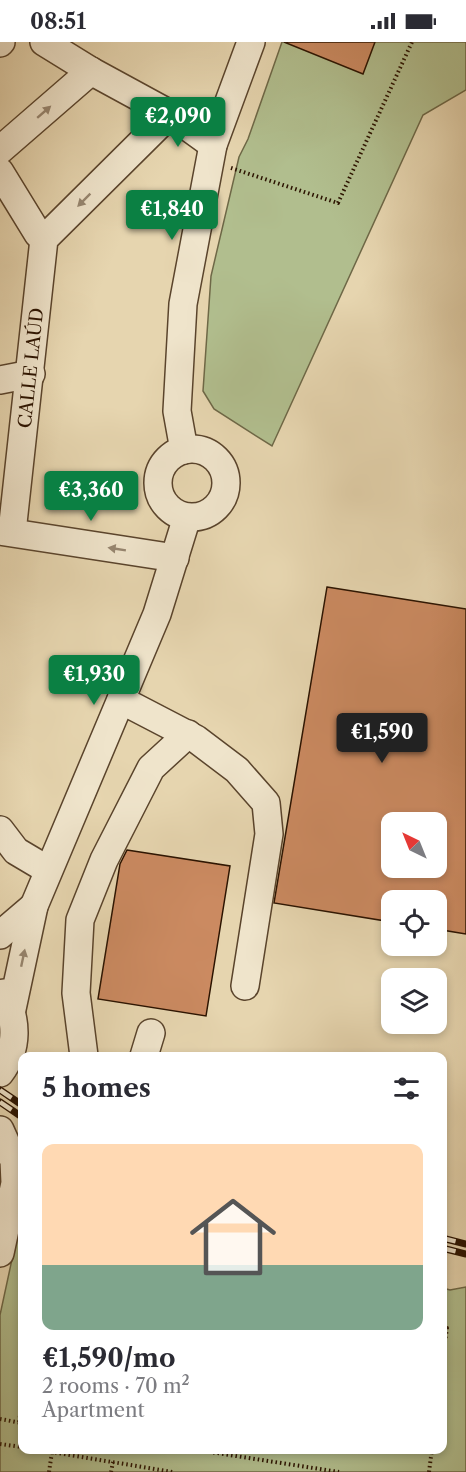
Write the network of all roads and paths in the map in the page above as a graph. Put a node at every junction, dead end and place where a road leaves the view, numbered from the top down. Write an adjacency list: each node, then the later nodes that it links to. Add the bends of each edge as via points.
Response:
1 (44, 42): 4 (street)
2 (251, 42): 6 (street)
3 (412, 42): 6 (path, via 338,203 229,167)
4 (91, 71): 5 (street); 7 (street, one-way to 4)
5 (170, 114): 6 (street); 9 (street, one-way to 9)
6 (213, 145): 12 (street, via 181,326 177,411)
7 (0, 150)
8 (0, 172): 9 (street)
9 (44, 239): 10 (street, CALLE LAÚD)
10 (31, 374): 11 (street); 14 (street, CALLE LAÚD)
11 (0, 380)
12 (184, 450): 13 (street, via 163,466 158,487 167,507); 13 (street, via 201,450 211,455 224,472 226,484 218,505 199,517)
13 (187, 517): 15 (street)
14 (6, 531): 15 (street, one-way to 14)
15 (175, 558): 16 (street, via 157,614)
16 (121, 700): 17 (street); 19 (street)
17 (188, 734): 22 (street, via 237,770 266,803 269,834); 24 (street, via 151,768 104,860 80,920 76,993)
18 (0, 830): 19 (street, via 16,851)
19 (48, 870): 20 (street)
20 (34, 906): 21 (street); 23 (street, one-way to 20)
21 (0, 935)
22 (245, 986)
23 (6, 998): 25 (street, via 15,1030 12,1052)
24 (83, 1052)
25 (0, 1073)
26 (0, 1130): 27 (street, via 14,1161 15,1183)
27 (0, 1253)
28 (0, 1419): 29 (path)
29 (18, 1422)
30 (0, 1444): 31 (path)
31 (18, 1446)
32 (52, 1454): 37 (path)
33 (64, 1454): 36 (path)
34 (229, 1454): 40 (path)
35 (431, 1454): 41 (path)
36 (113, 1462): 38 (path); 39 (path)
37 (49, 1472)
38 (111, 1472)
39 (173, 1472)
40 (339, 1472)
41 (429, 1472)

